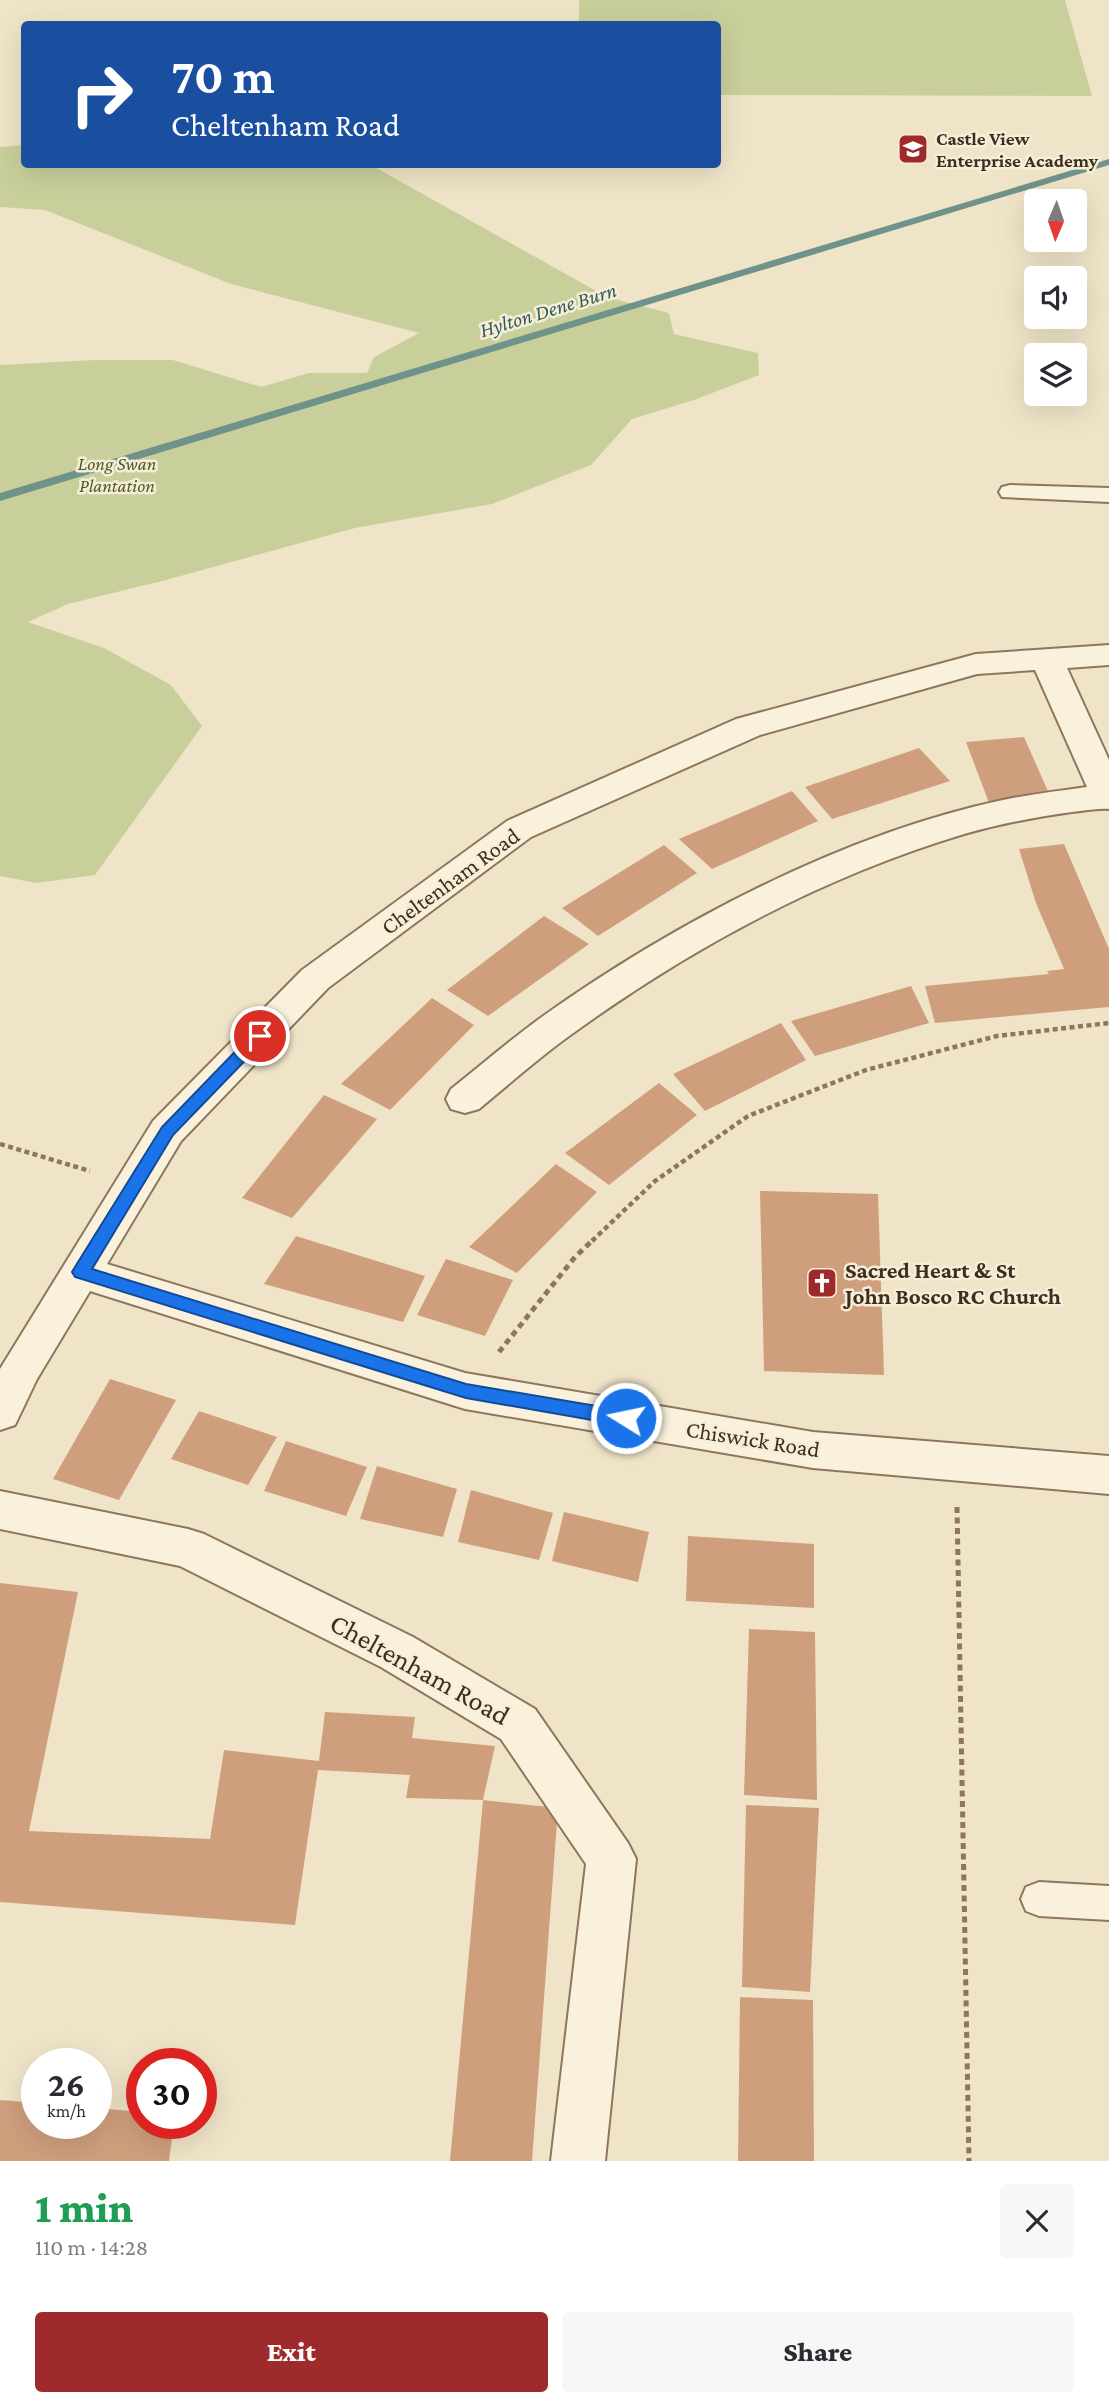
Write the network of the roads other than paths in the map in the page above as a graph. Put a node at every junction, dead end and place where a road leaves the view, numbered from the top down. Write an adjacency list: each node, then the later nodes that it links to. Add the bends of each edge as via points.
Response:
1 (1010, 492): 2 (lane)
2 (1109, 495)
3 (1109, 655): 4 (street, Cheltenham Road)
4 (1046, 659): 5 (street); 7 (street, Cheltenham Road, via 976,664 748,727 519,829 315,979 167,1131)
5 (1109, 797): 6 (street, via 990,815 870,853 753,907 624,980 552,1029)
6 (465, 1099)
7 (81, 1272): 8 (street, Cheltenham Road); 9 (street, Chiswick Road, via 466,1391 813,1450)
8 (0, 1412)
9 (1109, 1475)
10 (0, 1510): 13 (street, Cheltenham Road, via 188,1548 397,1652 518,1724 611,1859)
11 (1039, 1899): 12 (lane)
12 (1109, 1903)
13 (578, 2161)

